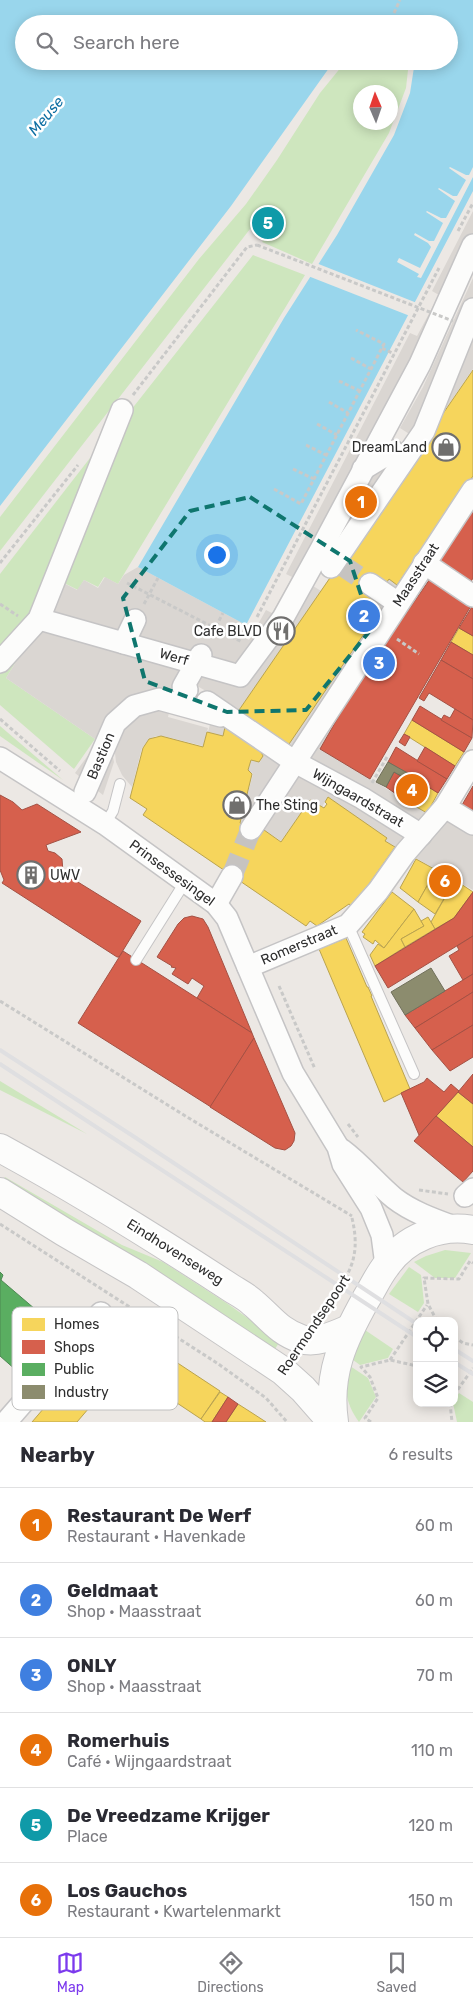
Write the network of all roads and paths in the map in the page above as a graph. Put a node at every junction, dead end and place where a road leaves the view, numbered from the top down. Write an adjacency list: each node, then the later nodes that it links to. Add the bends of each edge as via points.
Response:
1 (400, 0): 2 (path)
2 (394, 13)
3 (473, 203): 4 (path)
4 (464, 242): 6 (street, Werf)
5 (441, 265): 13 (path)
6 (460, 275): 7 (street); 15 (street, Werf)
7 (435, 292)
8 (473, 308): 33 (street, via 416,432)
9 (453, 321): 20 (path, bridge, via 257,245 247,248)
10 (356, 330): 12 (path, via 384,344)
11 (414, 335): 15 (street)
12 (382, 348): 13 (path); 16 (path)
13 (394, 354): 47 (path)
14 (351, 358): 16 (path)
15 (420, 364): 29 (street, Werf)
16 (372, 369): 18 (path)
17 (339, 381): 18 (path)
18 (360, 391): 21 (path)
19 (329, 402): 21 (path)
20 (122, 410): 48 (street)
21 (348, 413): 23 (path)
22 (317, 424): 23 (path)
23 (337, 435): 26 (path)
24 (306, 445): 26 (path)
25 (393, 451): 29 (street)
26 (326, 455): 30 (path)
27 (79, 464): 34 (path)
28 (293, 468): 30 (path)
29 (362, 469): 33 (street, Werf)
30 (314, 479): 31 (path, via 301,504)
31 (274, 489)
32 (473, 490): 35 (street, Maasstraat)
33 (332, 560): 36 (street, Werf); 47 (street, Werf)
34 (0, 562)
35 (424, 563): 41 (street); 43 (street, Maasstraat)
36 (289, 575)
37 (158, 578): 42 (path)
38 (127, 583): 42 (path)
39 (370, 584): 43 (street)
40 (316, 588): 47 (street, Werf)
41 (472, 592)
42 (149, 594): 49 (path); 50 (path)
43 (398, 603): 64 (street, Maasstraat)
44 (0, 604): 45 (path)
45 (6, 608)
46 (223, 613): 50 (path)
47 (269, 617): 53 (street, Werf)
48 (39, 619): 52 (street, Werf); 56 (street)
49 (135, 620): 52 (street)
50 (215, 628): 53 (path, via 244,643); 55 (path)
51 (392, 635): 54 (path)
52 (124, 643): 55 (street, Werf)
53 (254, 643): 55 (street, Werf, via 240,676)
54 (419, 654)
55 (199, 659): 57 (street, via 183,688)
56 (0, 662)
57 (187, 690)
58 (207, 702): 60 (street, Bastion)
59 (0, 719): 66 (path)
60 (224, 721): 64 (street, Bastion); 66 (street, Bastion, via 159,699 134,706 115,723)
61 (0, 758): 69 (street, Prinsessesingel)
62 (386, 758): 67 (path)
63 (473, 761): 68 (street, Romerstraat)
64 (295, 762): 67 (street, Wijngaardstraat); 71 (street, Maasstraat)
65 (120, 784): 69 (lane, via 113,811)
66 (85, 792)
67 (362, 798): 72 (street, Wijngaardstraat)
68 (445, 807): 70 (street); 72 (street, Romerstraat)
69 (105, 824): 74 (street, Prinsessesingel)
70 (473, 824)
71 (251, 829)
72 (416, 832): 76 (street, Romerstraat, via 378,891)
73 (232, 876): 75 (street)
74 (185, 882): 75 (street, Prinsessesingel); 77 (lane)
75 (216, 904): 78 (street, Prinsessesingel)
76 (348, 925): 78 (street, Romerstraat); 80 (lane)
77 (136, 960)
78 (258, 963): 81 (path); 84 (street, Prinsessesingel, via 293,1073)
79 (0, 1000): 98 (path, Roermondsepoort, via 352,1216 356,1243 351,1268)
80 (414, 1074)
81 (320, 1078)
82 (345, 1119): 83 (path)
83 (360, 1140)
84 (338, 1147): 90 (street, Prinsessesingel, via 404,1205); 92 (street, Prinsessesingel, via 343,1164 372,1208 379,1226)
85 (0, 1148): 98 (main road, Eindhovenseweg, via 163,1244 251,1301 279,1328)
86 (410, 1188): 88 (path, via 436,1194)
87 (0, 1192): 104 (main road, via 138,1275)
88 (469, 1192)
89 (0, 1224): 94 (path)
90 (465, 1229): 92 (main road, Roermondsepoort, via 419,1237)
91 (473, 1263): 93 (path, via 470,1261 459,1280 424,1278)
92 (386, 1265): 96 (main road, Roermondsepoort)
93 (428, 1304): 95 (path); 101 (path)
94 (131, 1307)
95 (435, 1317)
96 (349, 1329): 98 (main road, via 328,1337); 111 (main road, Roermondsepoort, via 334,1374)
97 (178, 1337): 106 (path)
98 (303, 1340)
99 (458, 1340): 100 (path)
100 (473, 1345)
101 (390, 1360): 102 (path); 112 (path, via 361,1368 370,1378 378,1398 365,1418)
102 (413, 1365)
103 (473, 1368): 105 (path)
104 (283, 1371): 106 (path, Roermondsepoort); 111 (main road)
105 (458, 1389)
106 (266, 1398): 110 (path)
107 (450, 1407): 113 (path)
108 (16, 1410): 109 (street)
109 (6, 1422)
110 (287, 1422)
111 (333, 1422)
112 (371, 1422)
113 (452, 1422)

